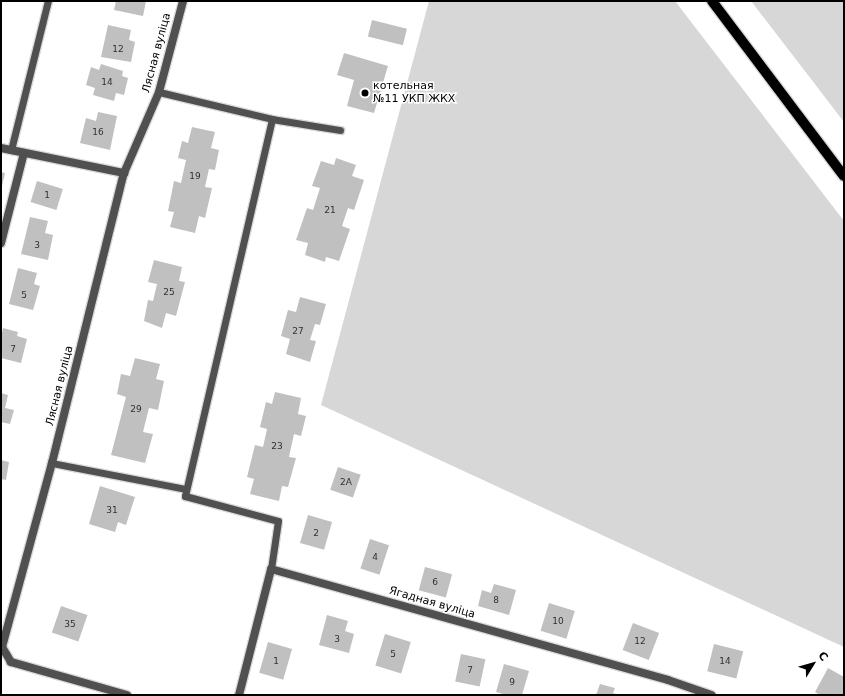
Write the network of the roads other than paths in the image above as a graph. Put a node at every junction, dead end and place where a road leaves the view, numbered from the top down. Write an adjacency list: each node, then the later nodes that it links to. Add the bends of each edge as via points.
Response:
1 (48, 1): 8 (lane)
2 (183, 1): 4 (street, Лясная вуліца)
3 (712, 1): 11 (main road)
4 (160, 92): 5 (lane); 10 (street, Лясная вуліца)
5 (272, 119): 6 (lane); 14 (lane)
6 (340, 130)
7 (1, 148): 8 (street)
8 (11, 150): 9 (street)
9 (24, 153): 10 (street); 12 (street)
10 (124, 172): 13 (street, Лясная вуліца)
11 (844, 176)
12 (1, 244)
13 (52, 463): 14 (lane); 16 (street, Лясная вуліца, via 2,647 11,662)
14 (186, 489): 15 (lane, via 185,496 278,521)
15 (271, 569): 17 (street); 18 (street, Ягадная вуліца, via 668,680)
16 (127, 695)
17 (239, 695)
18 (711, 695)

